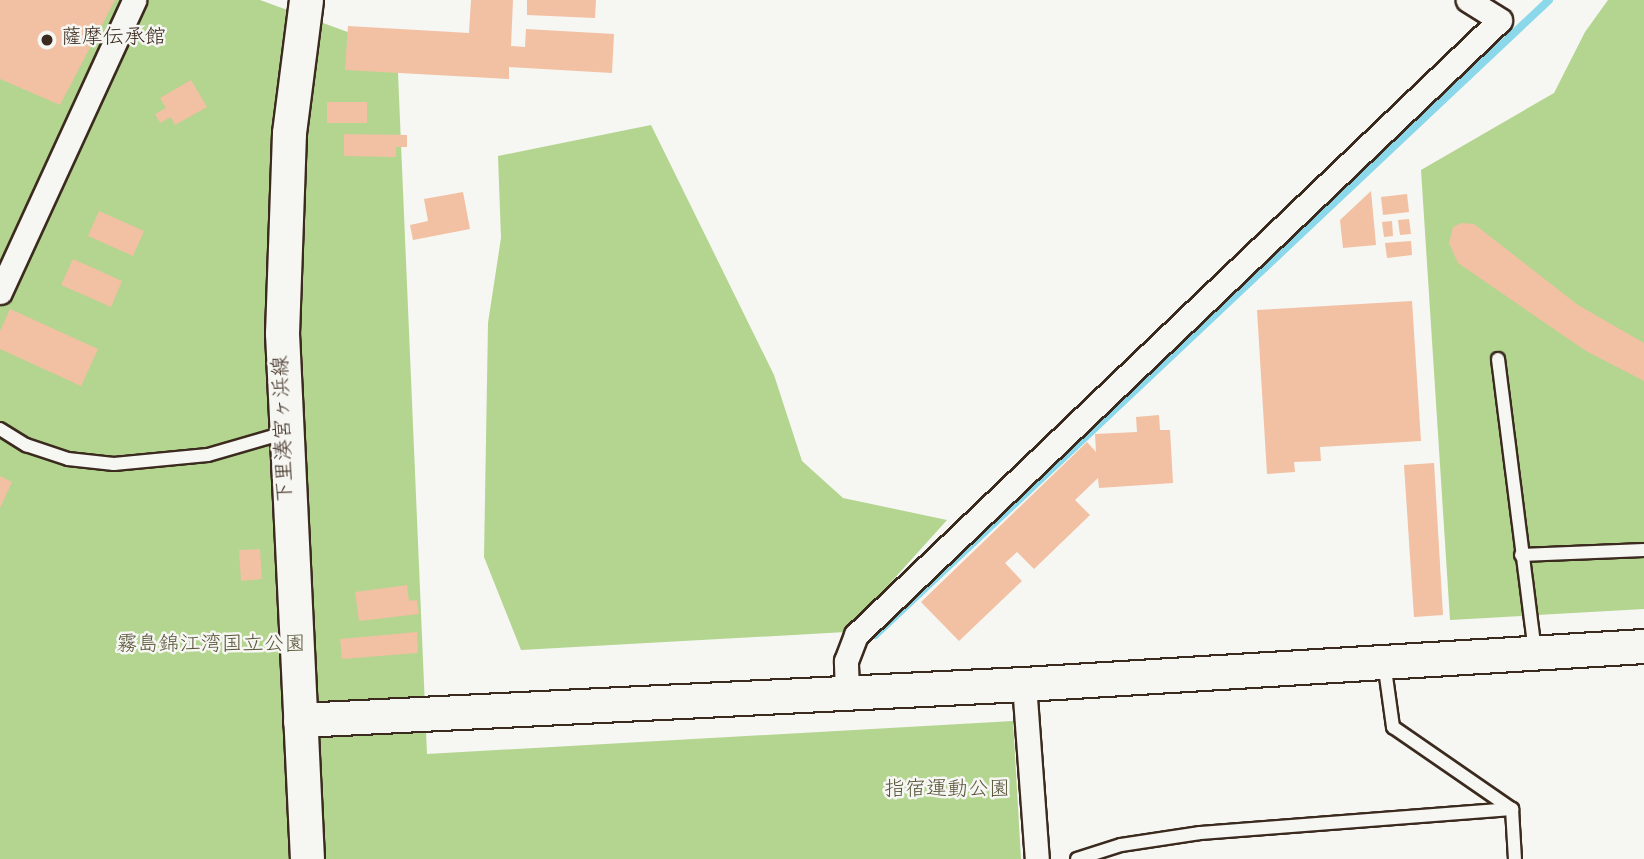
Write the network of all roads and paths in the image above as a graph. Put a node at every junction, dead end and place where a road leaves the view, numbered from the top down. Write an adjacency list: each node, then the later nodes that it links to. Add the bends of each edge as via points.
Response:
1 (134, 0): 4 (street)
2 (306, 0): 7 (street, 下里湊宮ヶ浜線, via 289,132 283,231)
3 (1468, 0): 14 (street, via 1500,20 856,635 845,661)
4 (0, 292)
5 (1498, 359): 9 (lane)
6 (0, 429): 7 (lane, via 26,445 68,459 114,464 208,455)
7 (284, 433): 15 (street, 下里湊宮ヶ浜線)
8 (1644, 550): 9 (lane)
9 (1521, 555): 11 (lane)
10 (1644, 646): 11 (street)
11 (1535, 653): 12 (street)
12 (1384, 662): 13 (street); 16 (lane, via 1393,727)
13 (1024, 684): 14 (street); 18 (street)
14 (847, 693): 15 (street)
15 (300, 720): 17 (street, 下里湊宮ヶ浜線)
16 (1512, 809): 19 (lane, via 1200,833 1121,845); 20 (lane)
17 (307, 859)
18 (1037, 859)
19 (1077, 859)
20 (1515, 859)

